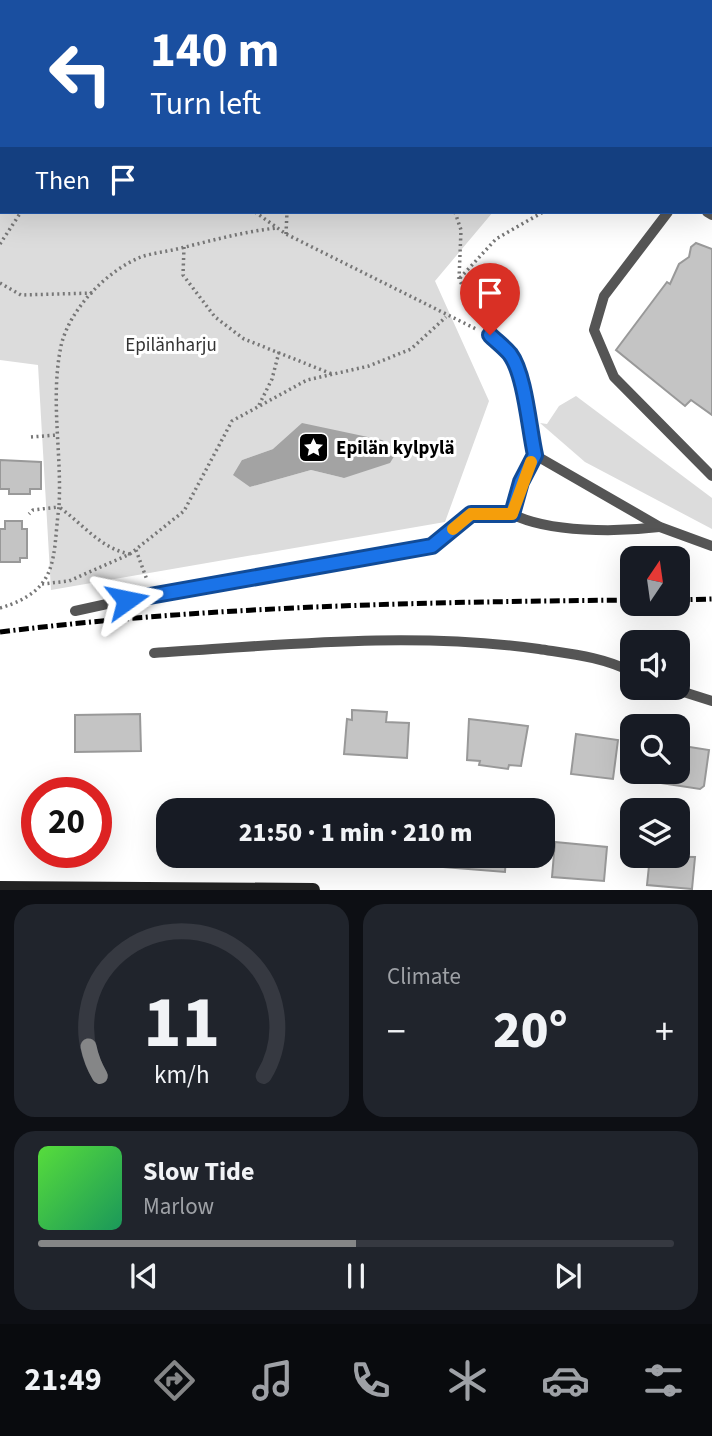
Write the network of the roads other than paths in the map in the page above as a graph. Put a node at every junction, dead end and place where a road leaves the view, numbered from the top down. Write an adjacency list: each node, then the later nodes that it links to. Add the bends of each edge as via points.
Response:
1 (666, 214): 4 (lane, via 604,296 594,330 614,377)
2 (490, 335): 3 (lane, via 511,355 524,387)
3 (535, 455): 5 (lane); 6 (lane)
4 (712, 476)
5 (512, 514): 6 (lane, via 543,524 629,531); 8 (lane, via 471,514 432,546)
6 (660, 527): 7 (lane)
7 (712, 546)
8 (75, 611)
9 (154, 653): 10 (lane, via 310,643 463,641 573,654)
10 (620, 666)
11 (690, 694): 12 (lane)
12 (712, 701)
13 (0, 888): 14 (main road)
14 (313, 890)

